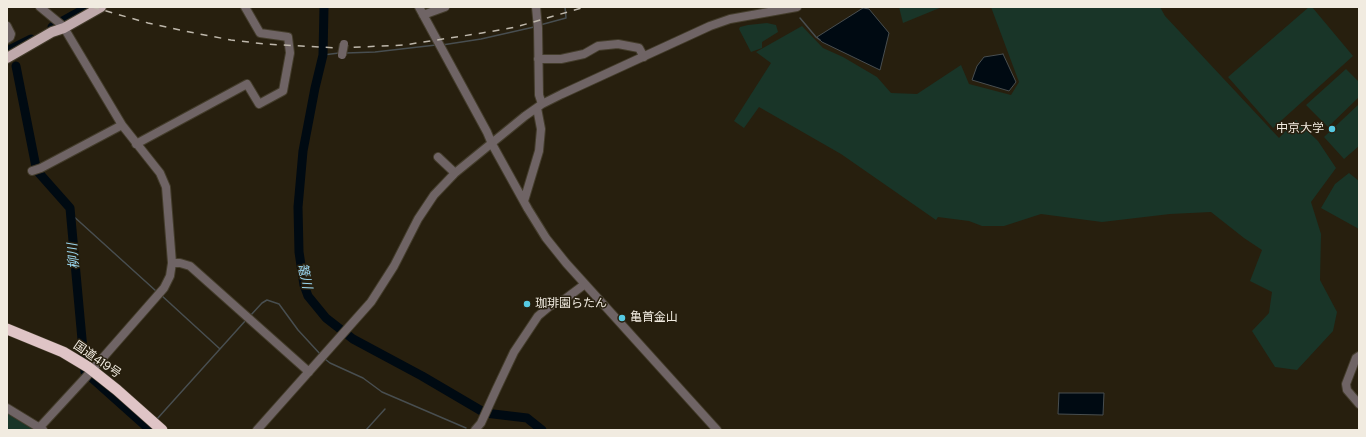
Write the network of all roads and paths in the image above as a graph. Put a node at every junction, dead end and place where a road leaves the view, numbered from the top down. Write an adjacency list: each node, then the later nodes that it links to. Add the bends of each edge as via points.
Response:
1 (40, 7): 10 (street)
2 (101, 7): 10 (main road)
3 (246, 7): 19 (street, via 260,33 288,37 290,53 283,92 259,104 247,84)
4 (419, 7): 8 (street)
5 (445, 7): 8 (street)
6 (797, 7): 14 (street, via 720,22)
7 (536, 11): 16 (street)
8 (423, 15): 20 (street)
9 (7, 26): 11 (street, via 11,34)
10 (63, 27): 15 (main road); 18 (street)
11 (7, 40)
12 (344, 44): 13 (street, bridge)
13 (342, 55)
14 (644, 57): 16 (street, via 639,48 618,44 598,46 584,54 561,59); 17 (street)
15 (7, 58)
16 (538, 59): 17 (street)
17 (540, 106): 20 (street); 24 (street, via 539,151)
18 (122, 125): 19 (street); 22 (street)
19 (136, 144): 25 (street, via 160,173 166,187)
20 (492, 144): 23 (street); 24 (street)
21 (438, 156): 23 (street)
22 (32, 171)
23 (455, 172): 30 (street, via 428,203 371,302)
24 (524, 201): 26 (street, via 546,238)
25 (172, 263): 29 (street, via 170,276 164,288); 30 (street, via 190,266)
26 (585, 284): 36 (street, via 538,316 514,352 481,423); 37 (street)
27 (7, 329): 29 (highway, 国道419号, via 63,352)
28 (1359, 356): 31 (street, via 1346,384 1347,390)
29 (87, 370): 33 (street); 34 (highway, 国道419号, via 117,390)
30 (309, 372): 35 (street)
31 (1359, 404)
32 (7, 408): 33 (street)
33 (41, 429)
34 (162, 430)
35 (257, 430)
36 (475, 430)
37 (717, 430)

